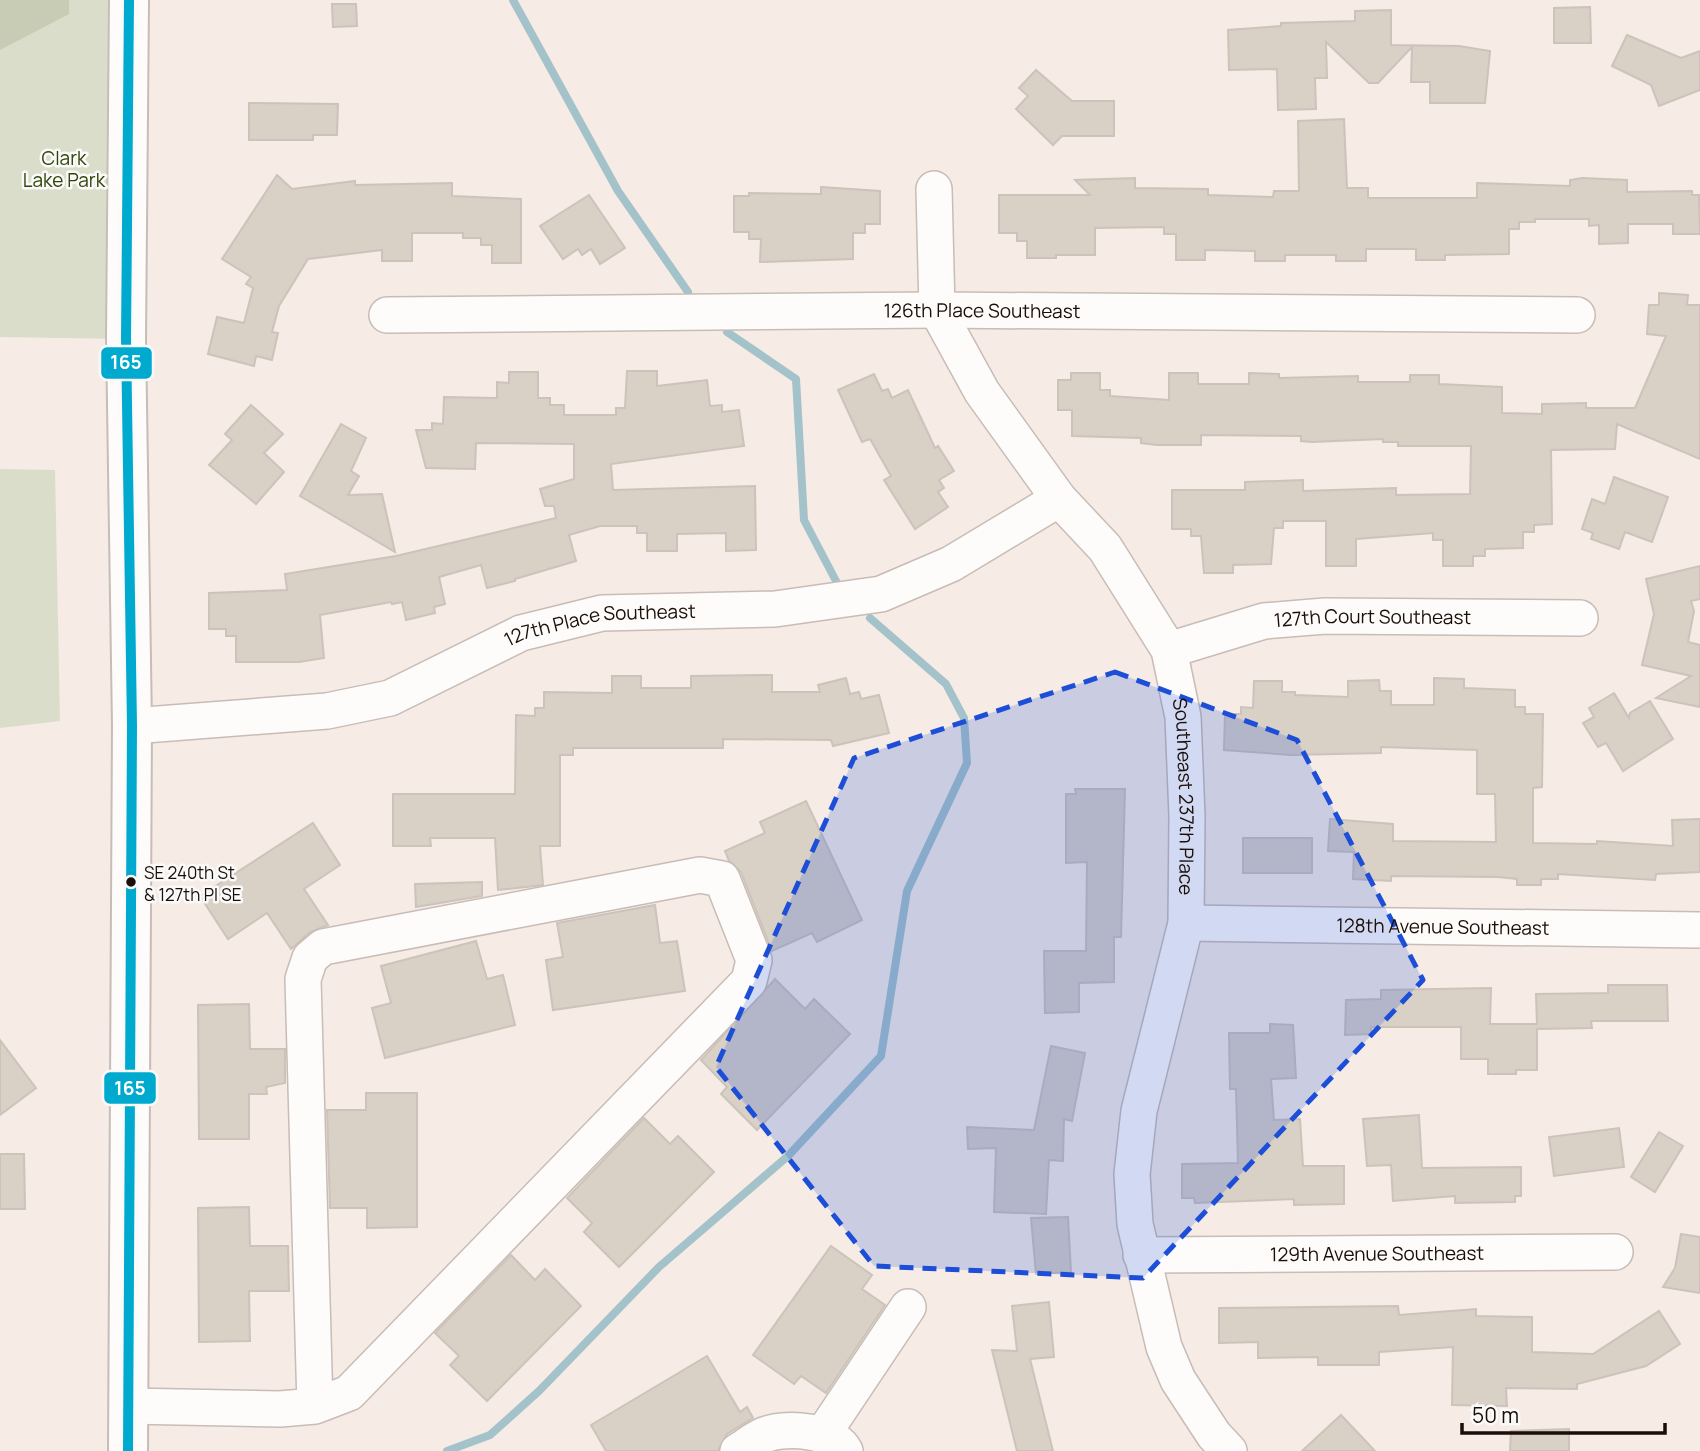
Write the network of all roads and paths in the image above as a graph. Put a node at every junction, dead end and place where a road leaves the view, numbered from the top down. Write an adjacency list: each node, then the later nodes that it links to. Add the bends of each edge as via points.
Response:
1 (129, 0): 9 (main road, via 126,339)
2 (934, 189): 3 (street, Southeast 237th Place)
3 (937, 310): 4 (street, 126th Place Southeast); 5 (street, 126th Place Southeast); 6 (street, Southeast 237th Place, via 982,392)
4 (387, 315)
5 (1577, 315)
6 (1059, 499): 8 (street, Southeast 237th Place, via 1105,548); 9 (street, 127th Place Southeast, via 951,564 881,594 775,609 602,613 521,633 390,698 327,711)
7 (1580, 618): 8 (street, 127th Court Southeast, via 1325,616 1264,621)
8 (1169, 650): 10 (street, Southeast 237th Place, via 1183,717)
9 (132, 726): 15 (main road)
10 (1186, 923): 11 (street, 128th Avenue Southeast); 13 (street, Southeast 237th Place, via 1139,1111 1132,1174)
11 (1700, 930)
12 (1615, 1252): 13 (street, 129th Avenue Southeast)
13 (1141, 1255): 20 (street, Southeast 237th Place, via 1164,1347 1178,1380)
14 (908, 1307): 17 (street)
15 (128, 1406): 16 (street); 18 (main road)
16 (315, 1406): 16 (street, via 349,1393 750,981 754,960 722,879 700,874 323,947 310,958 303,979)
17 (834, 1442): 19 (street, via 767,1434)
18 (128, 1451)
19 (738, 1451)
20 (1229, 1451)

